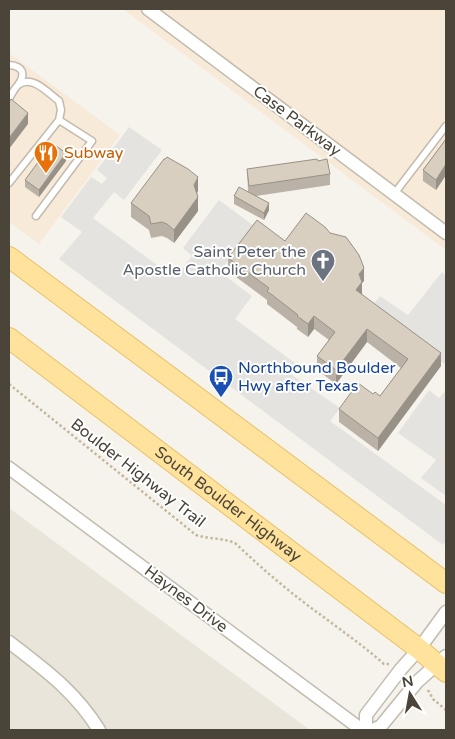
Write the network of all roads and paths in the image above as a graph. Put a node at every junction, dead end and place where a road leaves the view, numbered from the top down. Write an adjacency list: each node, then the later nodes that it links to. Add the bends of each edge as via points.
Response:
1 (148, 9): 8 (street, Case Parkway)
2 (9, 65): 3 (lane, via 17,67 23,74)
3 (18, 86): 4 (lane); 5 (lane, via 35,83 59,101)
4 (9, 99)
5 (59, 120): 7 (lane); 9 (lane, via 92,141)
6 (446, 126): 8 (lane)
7 (9, 184)
8 (394, 194): 10 (street, Case Parkway)
9 (36, 216)
10 (446, 232)
11 (9, 257): 15 (main road)
12 (9, 338): 18 (main road, South Boulder Highway)
13 (9, 384): 20 (path, Boulder Highway Trail, via 196,535 235,544 281,585 384,664 394,664)
14 (9, 468): 24 (street, Haynes Drive)
15 (446, 583)
16 (446, 612): 18 (street)
17 (9, 642): 23 (street, via 60,681)
18 (419, 649): 19 (main road, South Boulder Highway); 20 (street)
19 (443, 664): 21 (street)
20 (401, 669): 25 (street, via 366,715)
21 (417, 682): 22 (path); 26 (street, via 381,726)
22 (446, 710)
23 (100, 730)
24 (362, 730)
25 (366, 730)
26 (373, 730)

